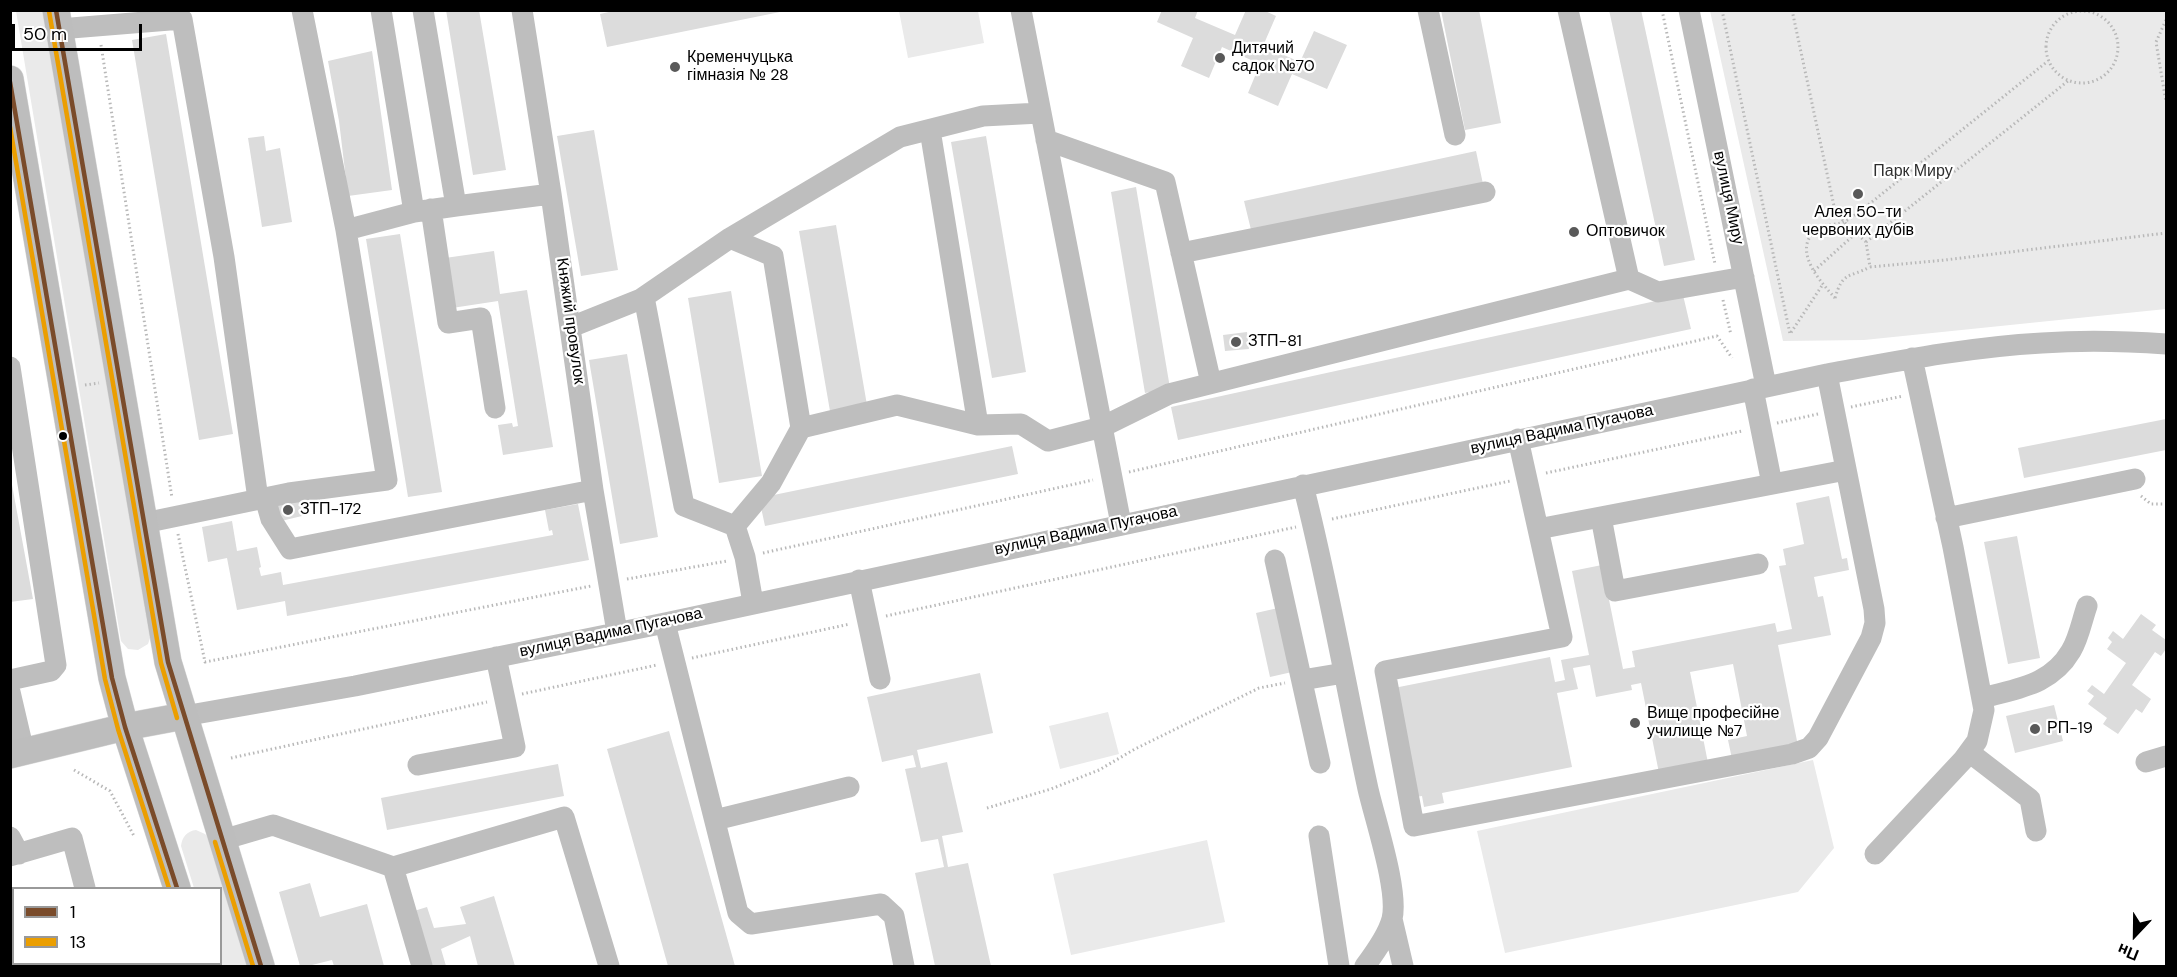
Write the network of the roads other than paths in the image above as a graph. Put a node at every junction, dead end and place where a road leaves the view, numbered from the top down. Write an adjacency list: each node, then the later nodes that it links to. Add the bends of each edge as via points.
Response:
1 (302, 10): 21 (street)
2 (381, 10): 20 (street)
3 (423, 10): 19 (street)
4 (522, 10): 18 (street, Княжий провулок)
5 (1021, 10): 12 (street)
6 (1428, 10): 14 (street)
7 (1568, 10): 25 (street)
8 (1689, 10): 24 (street, вулиця Миру)
9 (182, 15): 10 (street, via 98,26); 44 (street)
10 (57, 20): 47 (main road)
11 (10, 80): 15 (main road)
12 (1040, 112): 13 (street, via 983,116); 16 (street)
13 (930, 130): 22 (street, via 900,137); 35 (street)
14 (1455, 135)
15 (16, 140): 66 (main road, via 112,678)
16 (1046, 140): 23 (street, via 1165,182); 36 (street)
17 (1485, 192): 23 (street)
18 (551, 194): 19 (street); 27 (street, Княжий провулок)
19 (456, 206): 20 (street)
20 (422, 210): 21 (street); 34 (street, via 448,323 481,318)
21 (346, 230): 44 (street, via 387,480)
22 (730, 238): 26 (street); 37 (street, via 773,256)
23 (1181, 253): 32 (street)
24 (1744, 277): 25 (street, via 1658,292); 33 (street, вулиця Миру)
25 (1629, 279): 32 (street)
26 (644, 297): 27 (street); 49 (street, via 684,506)
27 (571, 327): 43 (street, Княжий провулок)
28 (2166, 344): 29 (street, вулиця Вадима Пугачова, via 2041,343)
29 (1912, 358): 31 (street, вулиця Вадима Пугачова); 46 (street)
30 (10, 367): 60 (street, via 56,665 51,671)
31 (1827, 374): 33 (street, вулиця Вадима Пугачова); 39 (street)
32 (1211, 383): 36 (street, via 1168,394)
33 (1760, 387): 38 (street, вулиця Вадима Пугачова); 41 (street, вулиця Миру, via 1761,427)
34 (495, 408)
35 (978, 425): 36 (street, via 1021,424 1048,441); 37 (street, via 897,405)
36 (1102, 427): 48 (street)
37 (801, 428): 49 (street, via 771,483)
38 (1518, 439): 42 (street, вулиця Вадима Пугачова); 50 (street)
39 (1846, 470): 41 (street); 50 (street, via 1875,623 1871,638 1809,748 1414,826 1385,671 1562,637)
40 (2134, 479): 46 (street)
41 (1772, 484): 45 (street)
42 (1303, 485): 48 (street, вулиця Вадима Пугачова); 59 (street)
43 (593, 490): 44 (street, via 290,549); 57 (street, Княжий провулок)
44 (262, 498): 47 (street)
45 (1601, 516): 50 (street); 52 (street, via 1615,591)
46 (1946, 518): 64 (street)
47 (144, 523): 65 (main road, via 168,662)
48 (1121, 524): 53 (street, вулиця Вадима Пугачова)
49 (735, 526): 54 (street, via 746,557)
50 (1538, 528)
51 (1275, 560): 62 (street)
52 (1758, 564)
53 (859, 580): 54 (street, вулиця Вадима Пугачова); 61 (street)
54 (753, 603): 56 (street, вулиця Вадима Пугачова)
55 (2087, 606): 64 (street, via 2072,650 2054,672 2037,683)
56 (665, 623): 57 (street, вулиця Вадима Пугачова); 74 (street)
57 (617, 632): 58 (street, вулиця Вадима Пугачова)
58 (496, 657): 65 (street, вулиця Вадима Пугачова); 72 (street, via 515,747)
59 (1344, 673): 62 (street); 83 (street, via 1392,887)
60 (10, 680)
61 (880, 680)
62 (1302, 680): 71 (street)
63 (10, 692): 68 (street)
64 (1983, 698): 67 (street, via 1977,741)
65 (184, 716): 66 (main road, вулиця Вадима Пугачова); 77 (main road)
66 (125, 727): 68 (main road, вулиця Вадима Пугачова); 82 (main road)
67 (1969, 752): 75 (street, via 2031,799); 79 (street)
68 (17, 754)
69 (2166, 756): 70 (street)
70 (2146, 762)
71 (1320, 763)
72 (418, 765)
73 (849, 787): 74 (street)
74 (715, 820): 87 (street, via 738,913 751,924 881,904 894,916)
75 (2036, 831)
76 (1319, 836): 88 (street)
77 (222, 840): 80 (street, via 273,825); 84 (main road)
78 (13, 849): 81 (street, via 72,838)
79 (1875, 854)
80 (393, 867): 85 (street); 86 (street, via 564,817)
81 (85, 887)
82 (173, 887)
83 (1392, 919): 89 (street); 90 (street)
84 (261, 966)
85 (422, 966)
86 (609, 966)
87 (904, 966)
88 (1339, 966)
89 (1365, 966)
90 (1403, 966)

